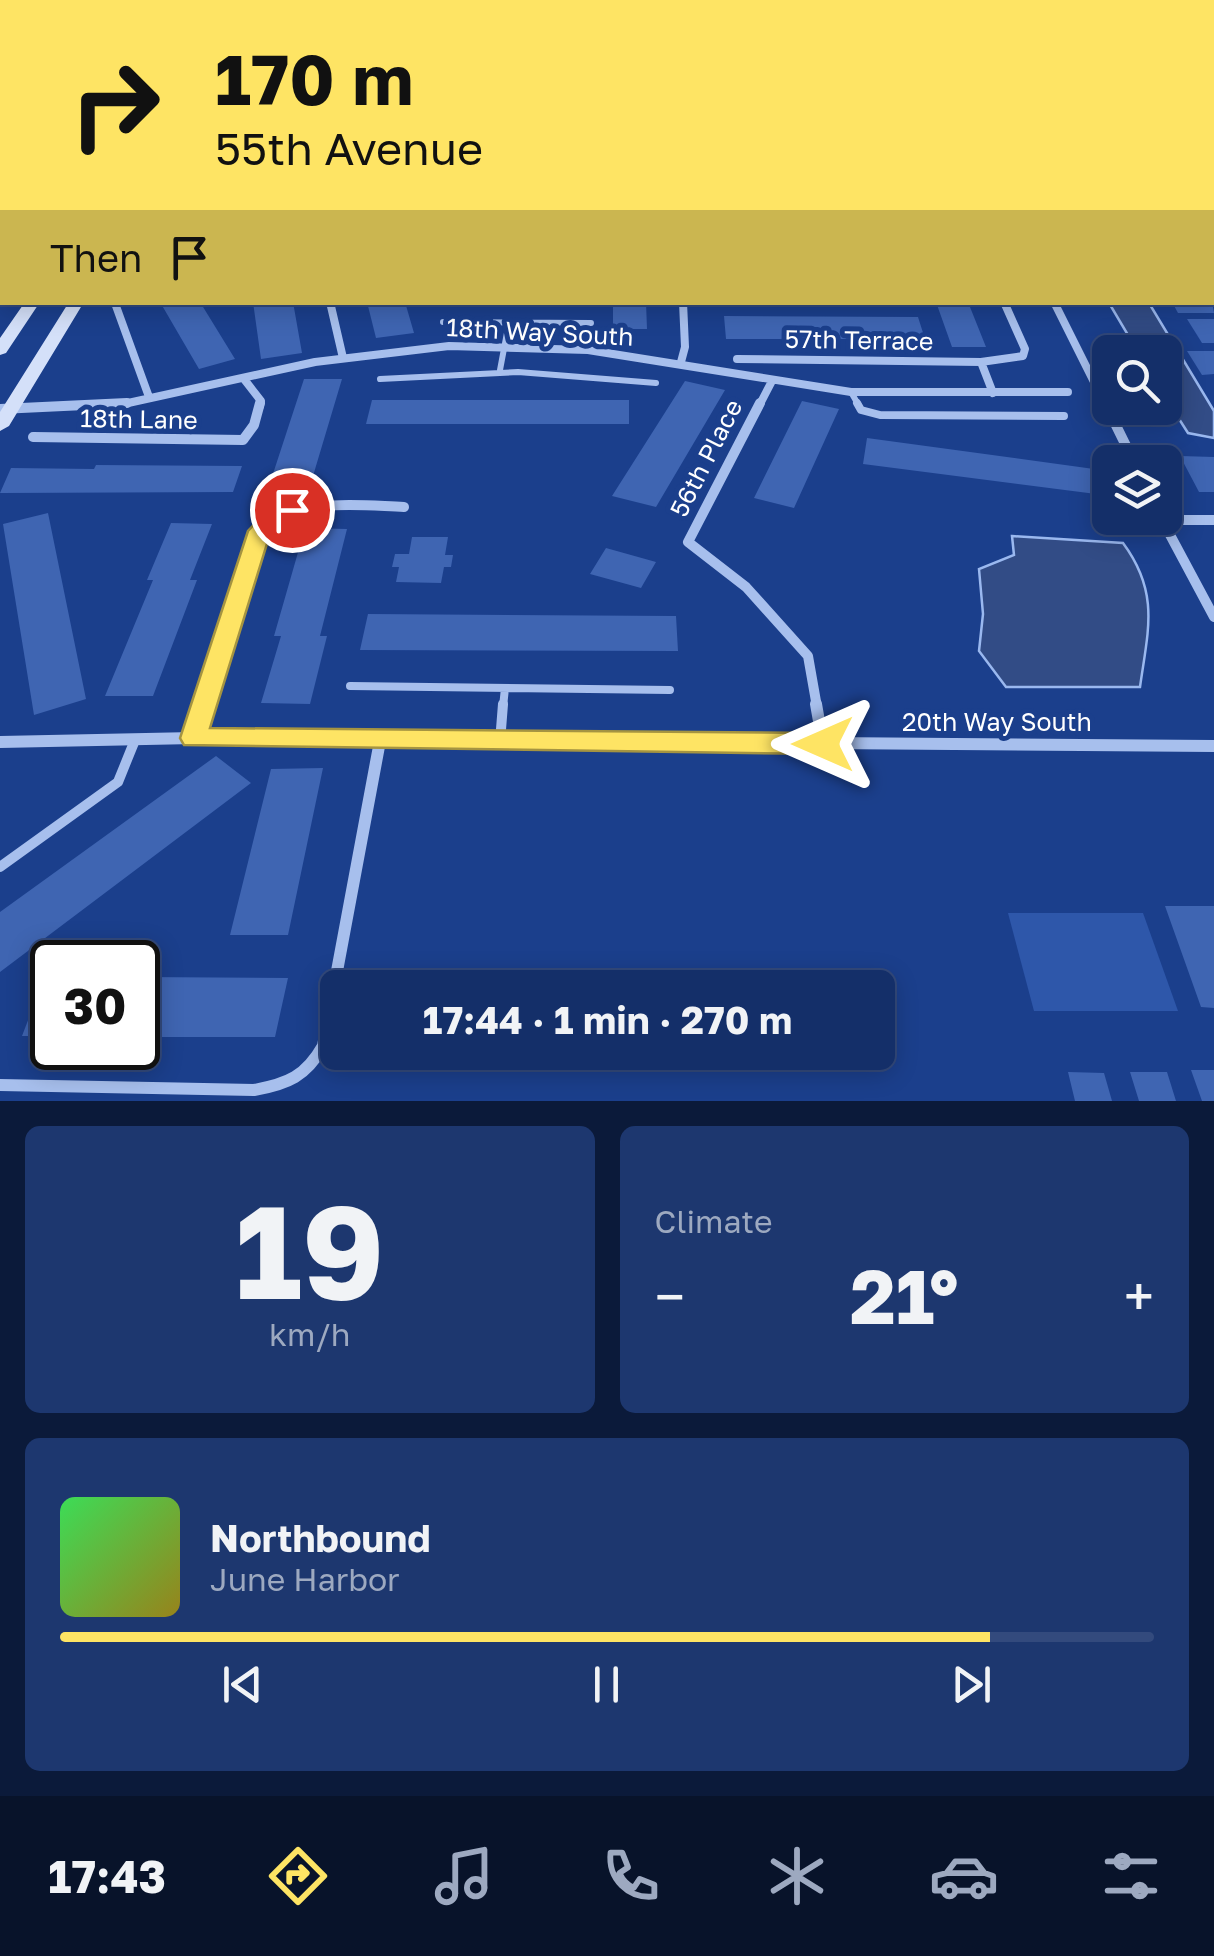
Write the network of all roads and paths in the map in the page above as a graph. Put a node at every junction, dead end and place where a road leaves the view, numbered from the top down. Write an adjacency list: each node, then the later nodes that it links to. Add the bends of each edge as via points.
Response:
1 (30, 305): 12 (main road)
2 (75, 305): 26 (main road)
3 (331, 305): 13 (street)
4 (683, 305): 15 (street)
5 (1005, 305): 16 (street, 57th Terrace, via 1023,356)
6 (1056, 305): 30 (street)
7 (116, 306): 25 (street)
8 (443, 322): 9 (lane)
9 (508, 322): 10 (lane); 11 (lane)
10 (591, 323)
11 (507, 347): 13 (street, 18th Way South); 15 (street, 18th Way South); 17 (lane)
12 (0, 350)
13 (343, 358): 18 (street, 18th Way South)
14 (737, 359): 16 (street, 57th Terrace)
15 (681, 362): 20 (street, 18th Way South)
16 (981, 362): 24 (street)
17 (500, 370): 19 (lane); 21 (lane)
18 (244, 379): 25 (street, 18th Way South); 29 (street, 18th Lane, via 261,401 243,440)
19 (380, 379)
20 (772, 381): 22 (street, 18th Way South); 44 (street, 56th Place, via 688,542 746,588 808,656)
21 (656, 383)
22 (851, 392): 24 (street, 18th Way South); 27 (lane, via 862,410 880,416)
23 (1068, 392): 24 (street, 18th Way South)
24 (992, 393)
25 (149, 397): 26 (street, 18th Way South)
26 (6, 408): 28 (main road)
27 (1064, 416)
28 (0, 426)
29 (33, 437)
30 (1126, 445)
31 (404, 507): 39 (street, via 312,506 273,518 260,531)
32 (1182, 519): 33 (street)
33 (1214, 520)
34 (1170, 535): 35 (street)
35 (1214, 616)
36 (350, 686): 37 (lane)
37 (505, 688): 38 (lane); 43 (lane)
38 (670, 690)
39 (194, 738): 40 (street, 20th Way South); 41 (street, 20th Way South)
40 (135, 740): 42 (street, 20th Way South); 46 (lane, via 118,782)
41 (380, 741): 43 (street, 20th Way South); 47 (street, via 323,1046 312,1068 294,1083 254,1090)
42 (0, 742)
43 (500, 742): 44 (street, 20th Way South)
44 (823, 744): 45 (street, 20th Way South)
45 (1214, 746)
46 (0, 867)
47 (0, 1086)

